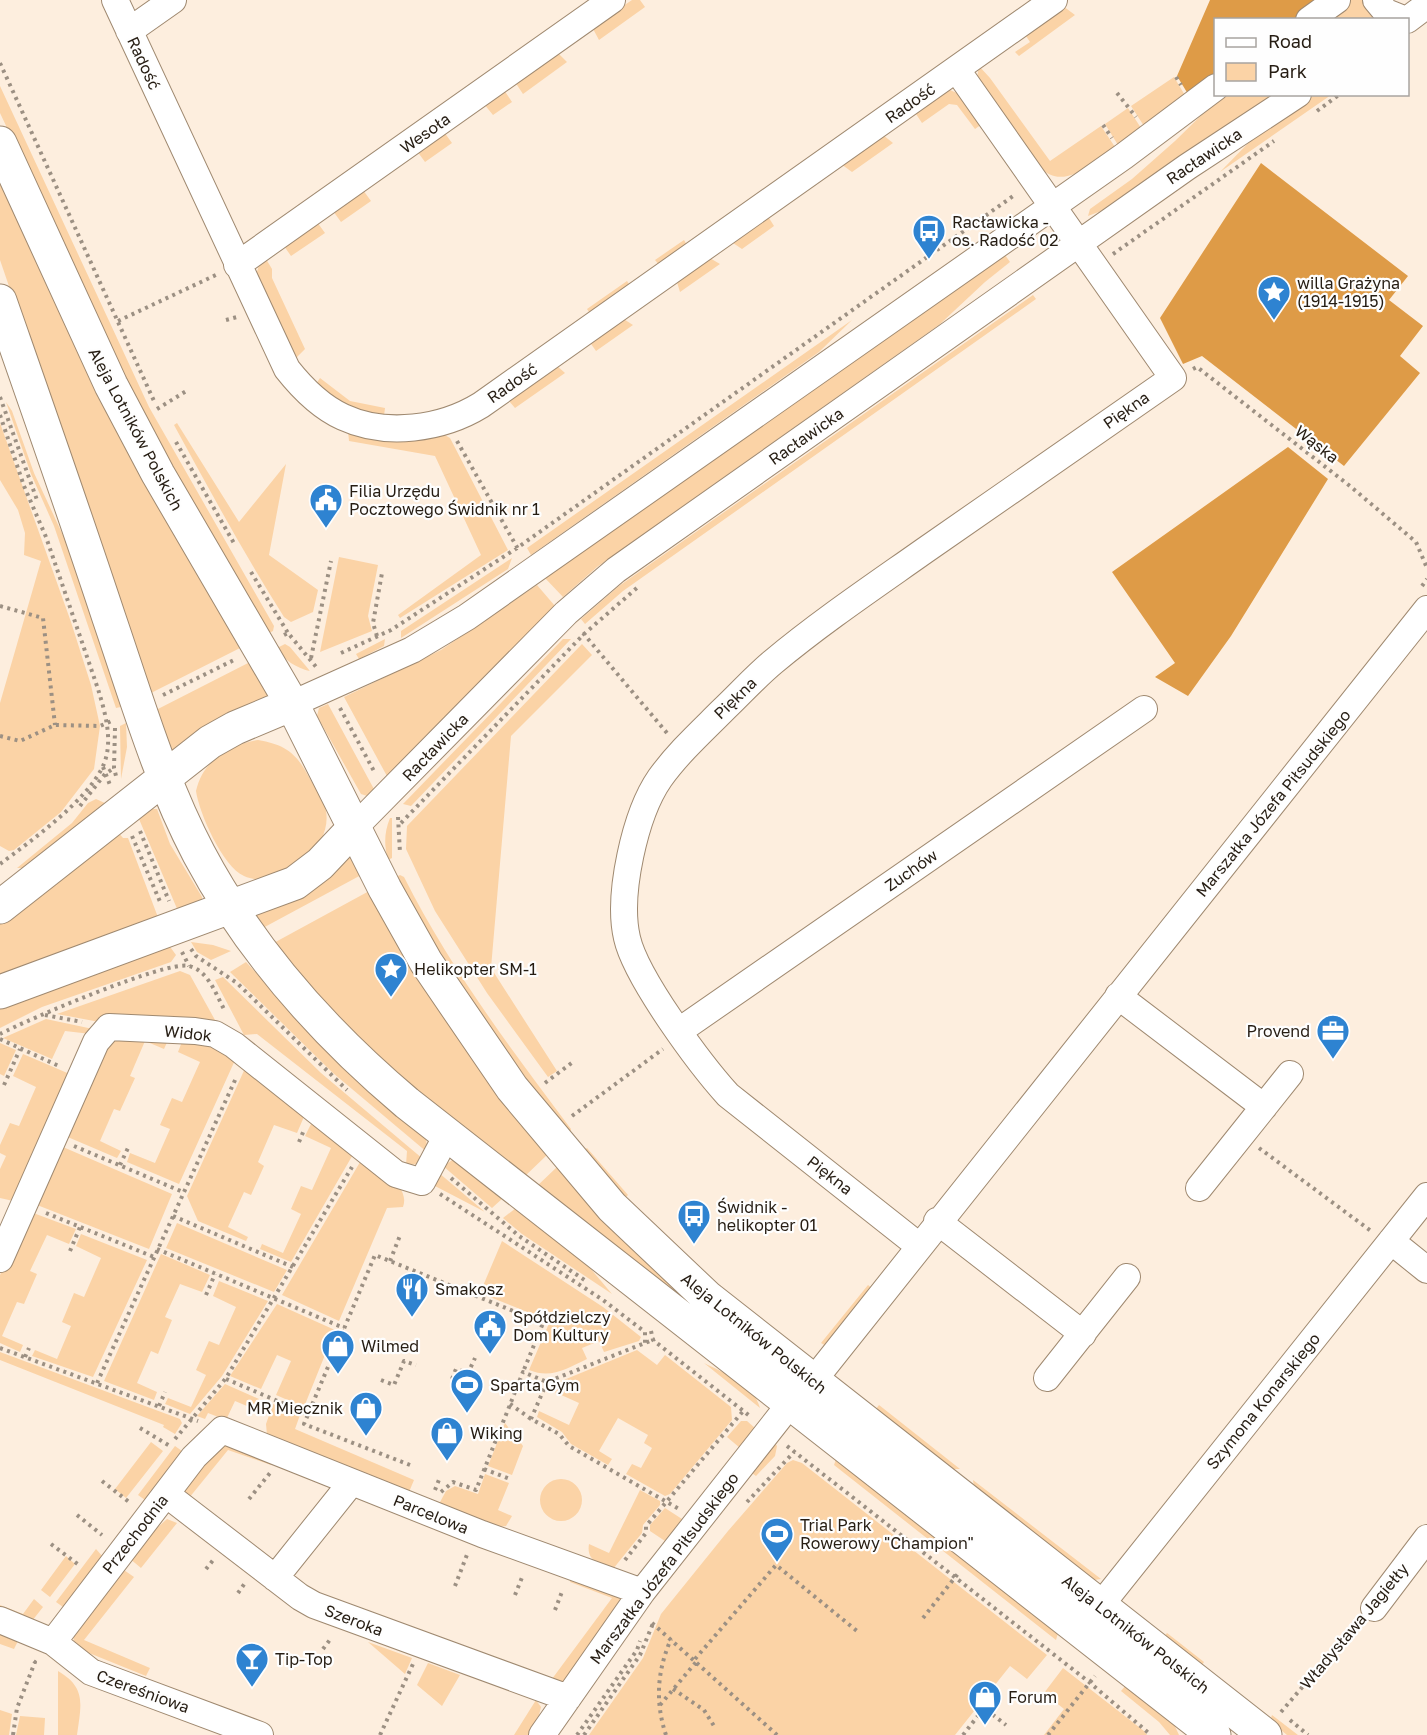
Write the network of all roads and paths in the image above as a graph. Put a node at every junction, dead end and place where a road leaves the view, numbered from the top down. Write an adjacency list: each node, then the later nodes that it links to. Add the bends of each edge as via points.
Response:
1 (115, 0): 11 (street, Radość)
2 (173, 0): 11 (street)
3 (612, 0): 23 (street, Wesoła)
4 (1054, 0): 13 (street, Radość)
5 (1336, 0): 8 (street)
6 (1376, 0): 9 (street, via 1386,12)
7 (1427, 5): 10 (street)
8 (1312, 18)
9 (1402, 18)
10 (1409, 18)
11 (129, 31): 23 (street, Radość)
12 (0, 63): 25 (path)
13 (957, 70): 19 (street); 31 (street, Radość, via 481,405)
14 (1214, 88): 20 (street)
15 (1334, 96): 16 (path)
16 (1305, 105): 21 (street, Racławicka, via 1219,145)
17 (1282, 136): 22 (path)
18 (0, 143): 45 (street, Aleja Lotników Polskich, via 129,420)
19 (1035, 181): 20 (street); 33 (path)
20 (1053, 206): 21 (street); 48 (street, via 467,617 412,650)
21 (1079, 243): 22 (street); 41 (street, Racławicka, via 629,560)
22 (1094, 264): 26 (street)
23 (237, 265): 25 (path); 31 (street, Radość, via 280,357 320,403 343,417 369,425 402,428)
24 (0, 301): 50 (street)
25 (118, 321): 28 (path)
26 (1173, 378): 36 (path, Wąska, via 1197,367 1416,542); 55 (street, Piękna, via 838,612 772,663)
27 (188, 390): 28 (path)
28 (158, 410): 30 (path)
29 (0, 416): 52 (path, via 46,537)
30 (162, 417)
31 (448, 421): 33 (path)
32 (170, 432): 34 (path)
33 (518, 548): 44 (path)
34 (237, 550)
35 (331, 561): 47 (path)
36 (1427, 568)
37 (249, 569): 45 (path)
38 (382, 573): 44 (path, via 373,623)
39 (646, 582): 43 (path)
40 (0, 606): 53 (path, via 43,618)
41 (566, 613): 43 (path); 58 (street, Racławicka)
42 (1424, 620): 69 (street, Marszałka Józefa Piłsudskiego)
43 (584, 634): 55 (path); 60 (path)
44 (377, 636): 46 (path)
45 (273, 640): 47 (path); 49 (street, Aleja Lotników Polskich); 50 (path)
46 (336, 655)
47 (310, 659): 48 (path)
48 (329, 688): 49 (street); 58 (path)
49 (292, 704): 57 (street, via 222,735); 61 (street, Aleja Lotników Polskich)
50 (139, 707): 52 (path); 57 (street)
51 (1144, 709): 73 (street, Zuchów)
52 (106, 723): 53 (path); 56 (path, via 107,747)
53 (55, 725): 54 (path, via 20,741)
54 (0, 736)
55 (682, 750): 73 (street, Piękna, via 641,810 626,905 627,938 637,963)
56 (102, 767): 59 (path); 63 (path, via 64,814)
57 (166, 778): 59 (street); 65 (street, Aleja Lotników Polskich, via 199,854)
58 (388, 796): 60 (path); 61 (street, Racławicka)
59 (122, 811): 64 (street); 66 (path)
60 (400, 823): 62 (path)
61 (356, 827): 65 (street, via 308,874); 135 (street, Aleja Lotników Polskich, via 385,889 439,983 496,1067 562,1151 667,1261)
62 (401, 857)
63 (1, 862)
64 (0, 907)
65 (232, 908): 66 (street); 90 (street, Aleja Lotników Polskich, via 269,962 325,1027 382,1082)
66 (171, 929): 67 (path); 68 (street)
67 (189, 966): 70 (path, via 153,973); 71 (path, via 206,976)
68 (0, 992)
69 (1118, 996): 85 (street); 101 (street, Marszałka Józefa Piłsudskiego)
70 (43, 1014): 72 (path); 74 (path)
71 (228, 1017)
72 (109, 1027): 77 (street, Widok, via 215,1034); 81 (street, via 96,1042)
73 (680, 1033): 87 (path); 107 (street, Piękna, via 728,1095)
74 (0, 1034)
75 (0, 1040): 76 (path)
76 (20, 1049): 81 (path); 83 (path)
77 (246, 1055): 93 (street, Widok); 97 (path)
78 (573, 1062): 82 (path)
79 (1290, 1074): 85 (street)
80 (538, 1075): 82 (path)
81 (81, 1076): 91 (street)
82 (544, 1083): 84 (path)
83 (4, 1085)
84 (551, 1092)
85 (1264, 1107): 89 (street)
86 (564, 1108): 87 (path)
87 (571, 1116): 88 (path)
88 (578, 1124)
89 (1242, 1134): 96 (street); 105 (path, via 1371,1231)
90 (447, 1135): 95 (street); 140 (street, Aleja Lotników Polskich)
91 (54, 1138): 94 (path); 99 (street)
92 (128, 1148): 94 (path)
93 (363, 1148): 95 (street, Widok, via 396,1174); 114 (path)
94 (120, 1166): 97 (path)
95 (422, 1182): 102 (path)
96 (1199, 1188)
97 (183, 1192): 100 (path)
98 (1427, 1196): 105 (street, Szymona Konarskiego)
99 (23, 1206): 103 (path); 112 (street)
100 (172, 1216): 108 (path); 109 (path)
101 (938, 1221): 107 (street, Marszałka Józefa Piłsudskiego); 121 (street)
102 (488, 1224): 123 (path, via 495,1216 607,1295 651,1330); 124 (path, via 603,1300 645,1332)
103 (80, 1227): 110 (path); 111 (path)
104 (401, 1233): 113 (path)
105 (1391, 1241): 115 (street); 177 (street, Szymona Konarskiego)
106 (253, 1244): 109 (path)
107 (919, 1246): 135 (street, Marszałka Józefa Piłsudskiego)
108 (157, 1249): 111 (path); 116 (path)
109 (251, 1250): 114 (path)
110 (70, 1251)
111 (154, 1257): 137 (path)
112 (0, 1259)
113 (390, 1261): 120 (path, via 375,1255); 130 (path, via 543,1323)
114 (293, 1268): 119 (path)
115 (1427, 1270)
116 (215, 1274): 118 (path); 119 (path)
117 (1127, 1277): 121 (street)
118 (206, 1295)
119 (275, 1299): 120 (path); 131 (path)
120 (344, 1328): 144 (path)
121 (1083, 1334): 132 (street)
122 (661, 1337): 123 (path)
123 (653, 1340): 124 (path); 143 (path)
124 (645, 1343): 136 (path)
125 (0, 1348): 127 (path)
126 (29, 1348): 127 (path)
127 (25, 1357): 137 (path)
128 (476, 1358): 133 (path, via 468,1373 456,1369)
129 (417, 1365): 134 (path, via 404,1361 394,1385)
130 (523, 1372): 136 (path); 139 (path)
131 (226, 1378): 144 (path); 145 (path)
132 (1047, 1378)
133 (452, 1379)
134 (381, 1380)
135 (813, 1381): 177 (street, Aleja Lotników Polskich)
136 (547, 1382): 146 (path)
137 (97, 1383): 142 (path)
138 (165, 1392): 142 (path)
139 (510, 1404): 146 (path); 154 (path)
140 (790, 1404): 149 (street, Marszałka Józefa Piłsudskiego); 209 (street, Aleja Lotników Polskich)
141 (749, 1405): 143 (path)
142 (159, 1406): 145 (path)
143 (743, 1411): 149 (path); 162 (path)
144 (308, 1414): 153 (path, via 304,1424)
145 (191, 1419): 148 (path)
146 (531, 1419): 162 (path, via 559,1434 569,1446)
147 (140, 1428): 150 (path)
148 (222, 1430): 152 (street, Parcelowa); 160 (street, Przechodnia, via 194,1457)
149 (768, 1431): 151 (path); 165 (street, Marszałka Józefa Piłsudskiego)
150 (170, 1446)
151 (794, 1452): 163 (path); 172 (path)
152 (280, 1454): 157 (street, Parcelowa); 161 (path, via 275,1467)
153 (411, 1466)
154 (484, 1470): 156 (path); 158 (path, via 476,1490 453,1482)
155 (440, 1477): 159 (path)
156 (510, 1479)
157 (351, 1483): 166 (street, Parcelowa); 173 (street)
158 (443, 1488)
159 (434, 1493)
160 (166, 1494): 173 (street, Szeroka); 186 (street, Przechodnia)
161 (249, 1499)
162 (668, 1502): 165 (path); 174 (path, via 646,1526 646,1533)
163 (742, 1507)
164 (77, 1515): 167 (path)
165 (696, 1521): 176 (street, Marszałka Józefa Piłsudskiego)
166 (477, 1532): 174 (street, Parcelowa); 175 (path)
167 (102, 1535)
168 (1427, 1538): 178 (street, Władysława Jagiełły)
169 (51, 1544): 170 (path)
170 (79, 1565)
171 (960, 1571): 172 (path)
172 (955, 1577): 180 (path); 191 (path)
173 (275, 1578): 193 (street, Szeroka, via 320,1608)
174 (609, 1580): 176 (street, Parcelowa)
175 (455, 1586)
176 (642, 1592): 193 (street, Marszałka Józefa Piłsudskiego)
177 (1100, 1606): 195 (street, Aleja Lotników Polskich)
178 (1374, 1608): 195 (path, Władysława Jagiełły, via 1355,1624)
179 (657, 1613): 182 (path)
180 (923, 1617)
181 (0, 1620): 186 (street, Czereśniowa)
182 (653, 1624): 185 (path); 203 (path, via 640,1655)
183 (643, 1630): 202 (path, via 636,1650)
184 (857, 1631): 189 (path, via 776,1565)
185 (671, 1639): 189 (path); 194 (path, via 660,1670)
186 (53, 1642): 199 (street, Czereśniowa, via 91,1672)
187 (417, 1656): 200 (path)
188 (25, 1659): 198 (path, via 35,1662 17,1708)
189 (696, 1660): 192 (path); 205 (path)
190 (1095, 1676): 191 (path)
191 (1089, 1682): 207 (path); 208 (path)
192 (674, 1689): 194 (path); 197 (path, via 704,1710)
193 (568, 1698): 201 (street, Marszałka Józefa Piłsudskiego)
194 (659, 1706): 204 (path)
195 (1273, 1724)
196 (1006, 1725): 206 (path, via 984,1708)
197 (714, 1726)
198 (13, 1735)
199 (260, 1735)
200 (380, 1735)
201 (542, 1735)
202 (577, 1735)
203 (584, 1735)
204 (666, 1735)
205 (777, 1735)
206 (963, 1735)
207 (1048, 1735)
208 (1151, 1735)
209 (1214, 1735)

